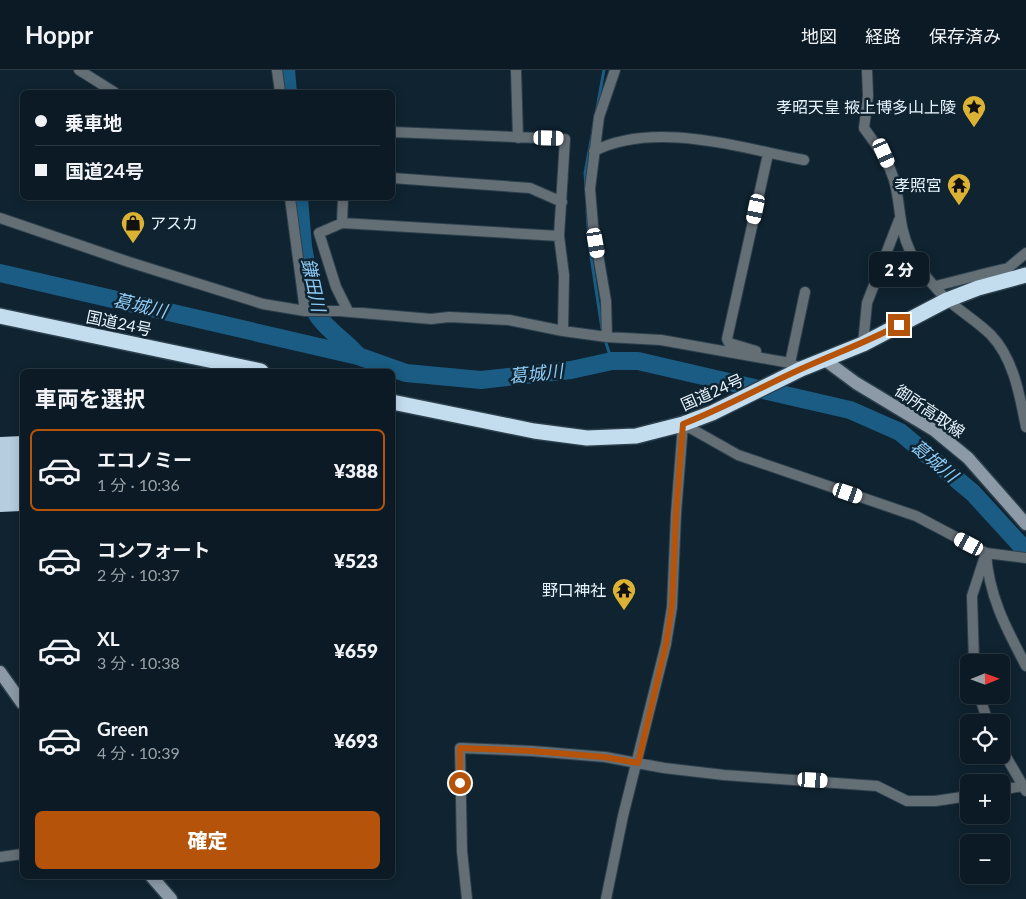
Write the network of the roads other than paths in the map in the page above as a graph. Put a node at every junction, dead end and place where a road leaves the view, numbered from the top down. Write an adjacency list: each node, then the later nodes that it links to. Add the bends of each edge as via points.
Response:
1 (79, 70): 6 (street)
2 (277, 70): 7 (street)
3 (516, 70): 9 (street)
4 (615, 70): 10 (street, via 599,117)
5 (867, 70): 18 (street, via 864,128 884,153 895,182)
6 (111, 90)
7 (280, 90)
8 (395, 132): 9 (street)
9 (518, 138): 16 (street, via 565,139)
10 (594, 151): 11 (street, via 610,142 674,136); 31 (street, via 590,189 606,301)
11 (768, 154): 12 (street); 34 (street, via 728,339 736,346 773,354)
12 (804, 160)
13 (395, 178): 16 (street, via 530,188)
14 (290, 200): 27 (street)
15 (343, 200): 19 (street)
16 (562, 202): 20 (street)
17 (0, 218): 27 (street, via 263,304)
18 (899, 220): 24 (street, via 910,251); 32 (street, via 867,303)
19 (342, 224): 20 (street); 28 (street, via 319,233)
20 (559, 236): 30 (street, via 564,274)
21 (1026, 253): 23 (street)
22 (1026, 275): 23 (highway, 国道24号)
23 (992, 278): 24 (street); 26 (highway, 国道24号)
24 (936, 286): 26 (street)
25 (804, 292): 34 (street)
26 (948, 300): 32 (highway, 国道24号); 38 (street, via 992,336 1007,358)
27 (305, 311): 28 (street)
28 (344, 311): 30 (street, via 431,319 510,320)
29 (0, 316): 35 (highway, 国道24号)
30 (563, 332): 31 (street)
31 (607, 337): 34 (street, via 661,340)
32 (863, 344): 33 (highway, 国道24号)
33 (825, 360): 34 (highway, 国道24号); 39 (main road, 御所高取線, via 856,383 934,430 968,458)
34 (792, 367): 37 (highway, 国道24号, via 712,413)
35 (252, 369)
36 (395, 403): 37 (highway, 国道24号, via 534,431 587,438 636,436)
37 (683, 424): 40 (street, via 738,455 916,516); 46 (street, via 672,607)
38 (1026, 427)
39 (1026, 524)
40 (986, 553): 41 (street); 42 (street, via 972,596); 43 (street, via 988,579 1000,618)
41 (1026, 558)
42 (974, 654)
43 (1026, 666)
44 (0, 672): 45 (main road)
45 (20, 700)
46 (638, 763): 50 (street, via 724,775 877,786 907,801); 55 (street, via 604,757 460,748 462,851); 56 (street)
47 (1010, 764): 48 (street)
48 (1024, 789): 49 (street)
49 (1010, 790)
50 (960, 797)
51 (20, 854): 52 (street)
52 (0, 856)
53 (154, 879): 54 (main road)
54 (171, 899)
55 (467, 899)
56 (606, 899)

